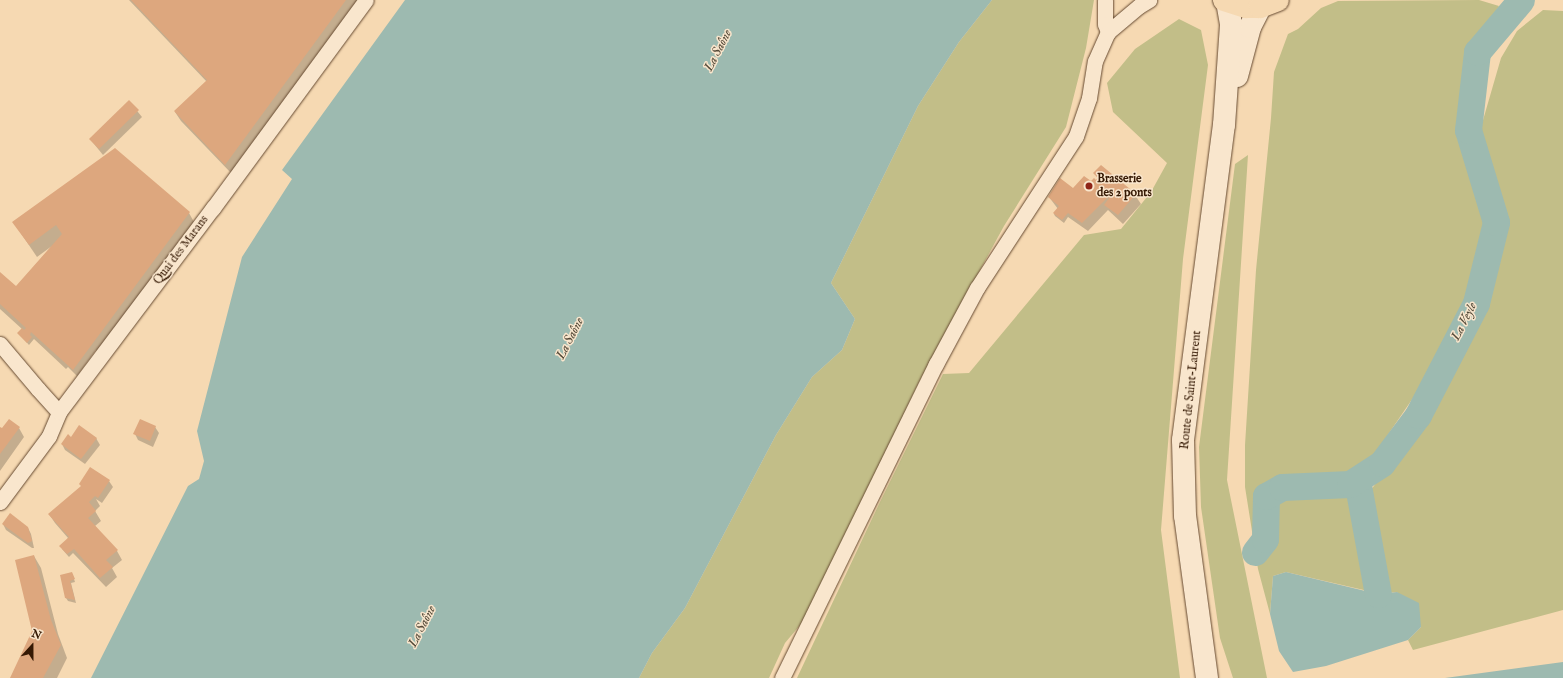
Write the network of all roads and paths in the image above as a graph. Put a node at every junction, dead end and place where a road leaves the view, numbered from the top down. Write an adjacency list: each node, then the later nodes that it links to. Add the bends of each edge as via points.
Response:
1 (366, 0): 9 (street, Quai des Marans)
2 (1149, 0): 6 (street)
3 (1226, 1): 4 (main road, via 1246,7); 7 (main road, Route de Saint-Laurent, via 1231,24)
4 (1269, 3): 7 (main road, Route de Saint-Laurent, via 1250,27)
5 (1104, 4): 6 (street)
6 (1108, 32): 11 (street, via 1095,61 1089,98 1076,136 970,302 936,364)
7 (1224, 126): 12 (main road, Route de Saint-Laurent, via 1183,440 1185,516)
8 (0, 344): 9 (street)
9 (59, 412): 10 (street, Quai des Marans, via 49,436)
10 (0, 502)
11 (782, 678)
12 (1207, 678)

